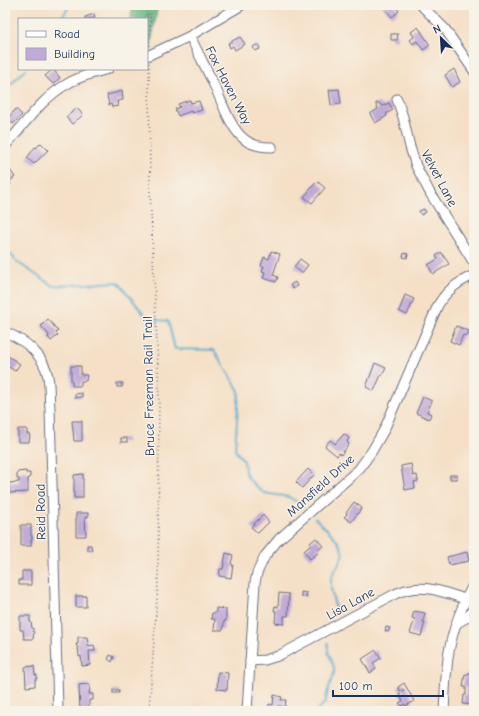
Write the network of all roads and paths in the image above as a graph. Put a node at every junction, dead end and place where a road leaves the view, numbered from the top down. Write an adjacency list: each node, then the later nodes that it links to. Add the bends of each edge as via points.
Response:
1 (151, 5): 5 (path, Bruce Freeman Rail Trail)
2 (242, 5): 4 (street)
3 (421, 5): 7 (street, via 445,29)
4 (190, 36): 5 (street); 10 (street, Fox Haven Way, via 238,133 251,143)
5 (148, 56): 20 (path, Bruce Freeman Rail Trail, via 150,190 158,389 158,583)
6 (105, 70): 9 (street, via 76,79 60,88)
7 (474, 71)
8 (397, 99): 11 (street, Velvet Lane, via 416,166 425,185)
9 (5, 146)
10 (272, 147)
11 (474, 263)
12 (474, 275): 18 (street, Mansfield Drive, via 453,286 442,298 384,430 366,460 336,490 279,539 265,556 257,573 254,594)
13 (5, 332): 19 (street, Reid Road, via 30,346 43,362 48,377)
14 (474, 583): 15 (street)
15 (466, 599): 17 (street); 18 (street, Lisa Lane, via 428,588 410,588 278,656)
16 (474, 610): 17 (street)
17 (457, 623): 22 (street, via 448,657)
18 (250, 661): 21 (street, Mansfield Drive)
19 (58, 711)
20 (149, 711)
21 (247, 711)
22 (444, 711)

